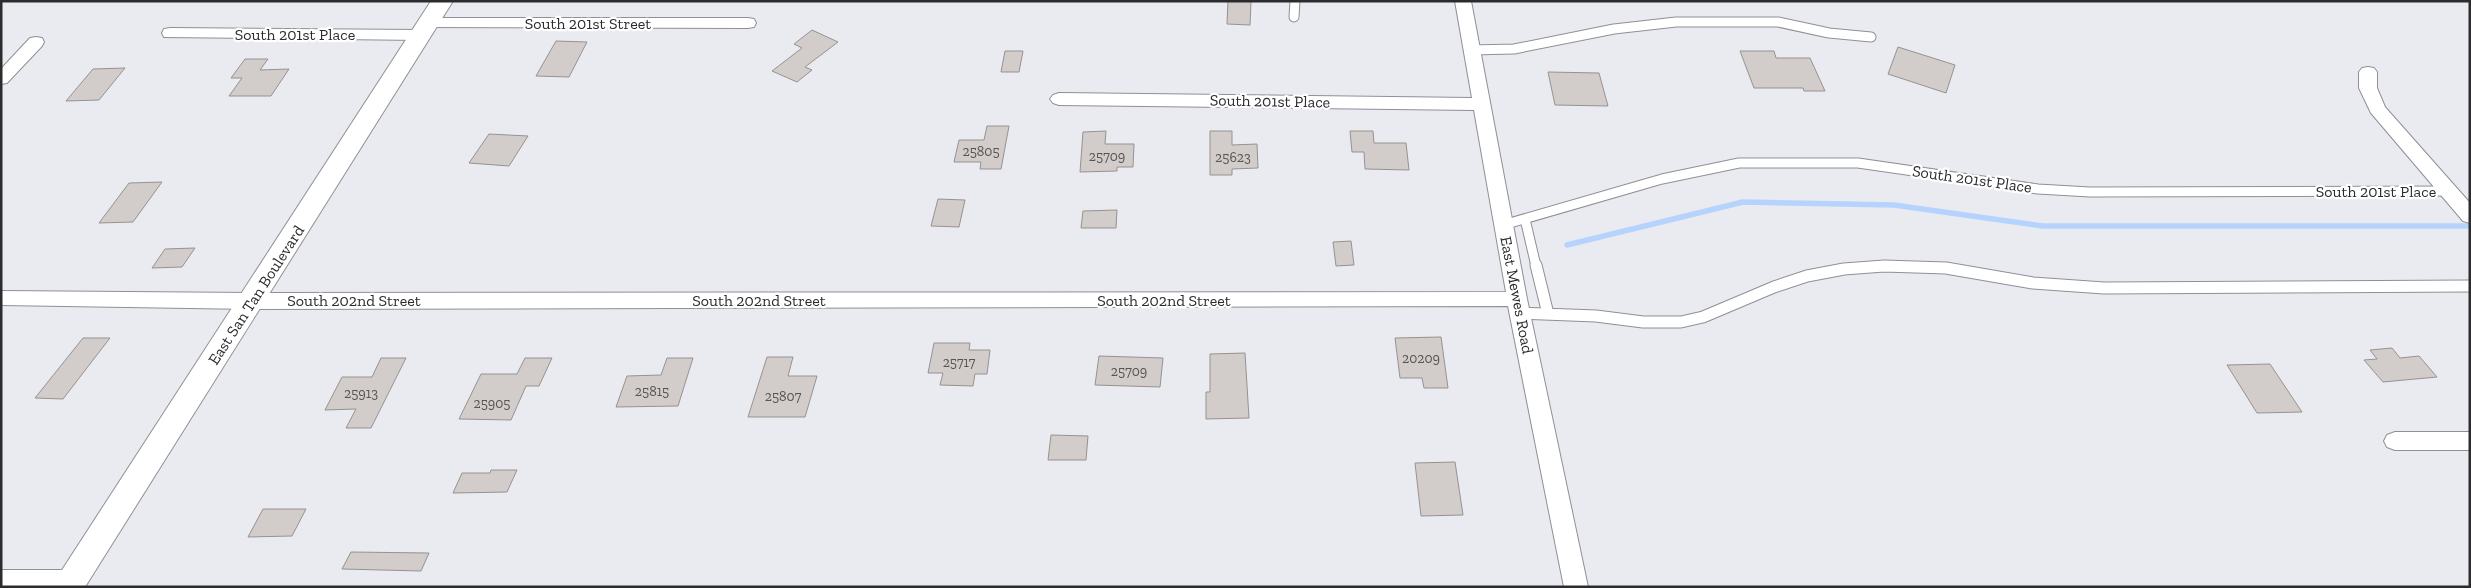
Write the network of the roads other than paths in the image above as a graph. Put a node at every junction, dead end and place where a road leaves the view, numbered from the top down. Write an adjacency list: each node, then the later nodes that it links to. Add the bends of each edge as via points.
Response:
1 (1295, 1): 3 (lane)
2 (1463, 1): 9 (street, East Mewes Road)
3 (1294, 18)
4 (430, 20): 5 (street, South 201st Street); 6 (street, South 201st Place); 20 (street, East San Tan Boulevard)
5 (748, 23)
6 (170, 33)
7 (1871, 37): 9 (lane, via 1829,34 1778,22 1686,22 1614,29 1514,49)
8 (36, 42): 11 (street)
9 (1471, 50): 13 (street, East Mewes Road)
10 (2368, 72): 14 (street, via 2368,88 2377,109)
11 (1, 79)
12 (1059, 99): 13 (street, South 201st Place)
13 (1480, 104): 17 (street, East Mewes Road)
14 (2449, 191): 15 (street); 16 (lane, South 201st Place, via 2090,192 2029,188 1858,163 1738,163 1662,179)
15 (2470, 216)
16 (1525, 219): 17 (lane, South 201st Place); 22 (lane)
17 (1503, 225): 21 (street, East Mewes Road)
18 (2470, 286): 22 (lane, via 2104,288 2033,283 1946,268 1884,266 1807,276 1720,311 1681,322)
19 (1, 298): 20 (street, South 202nd Street)
20 (252, 301): 21 (street, South 202nd Street); 26 (street, East San Tan Boulevard)
21 (1518, 306): 22 (lane); 27 (street, East Mewes Road)
22 (1548, 314)
23 (2395, 441): 24 (street)
24 (2470, 441)
25 (1, 580): 26 (street)
26 (69, 584)
27 (1576, 587)

